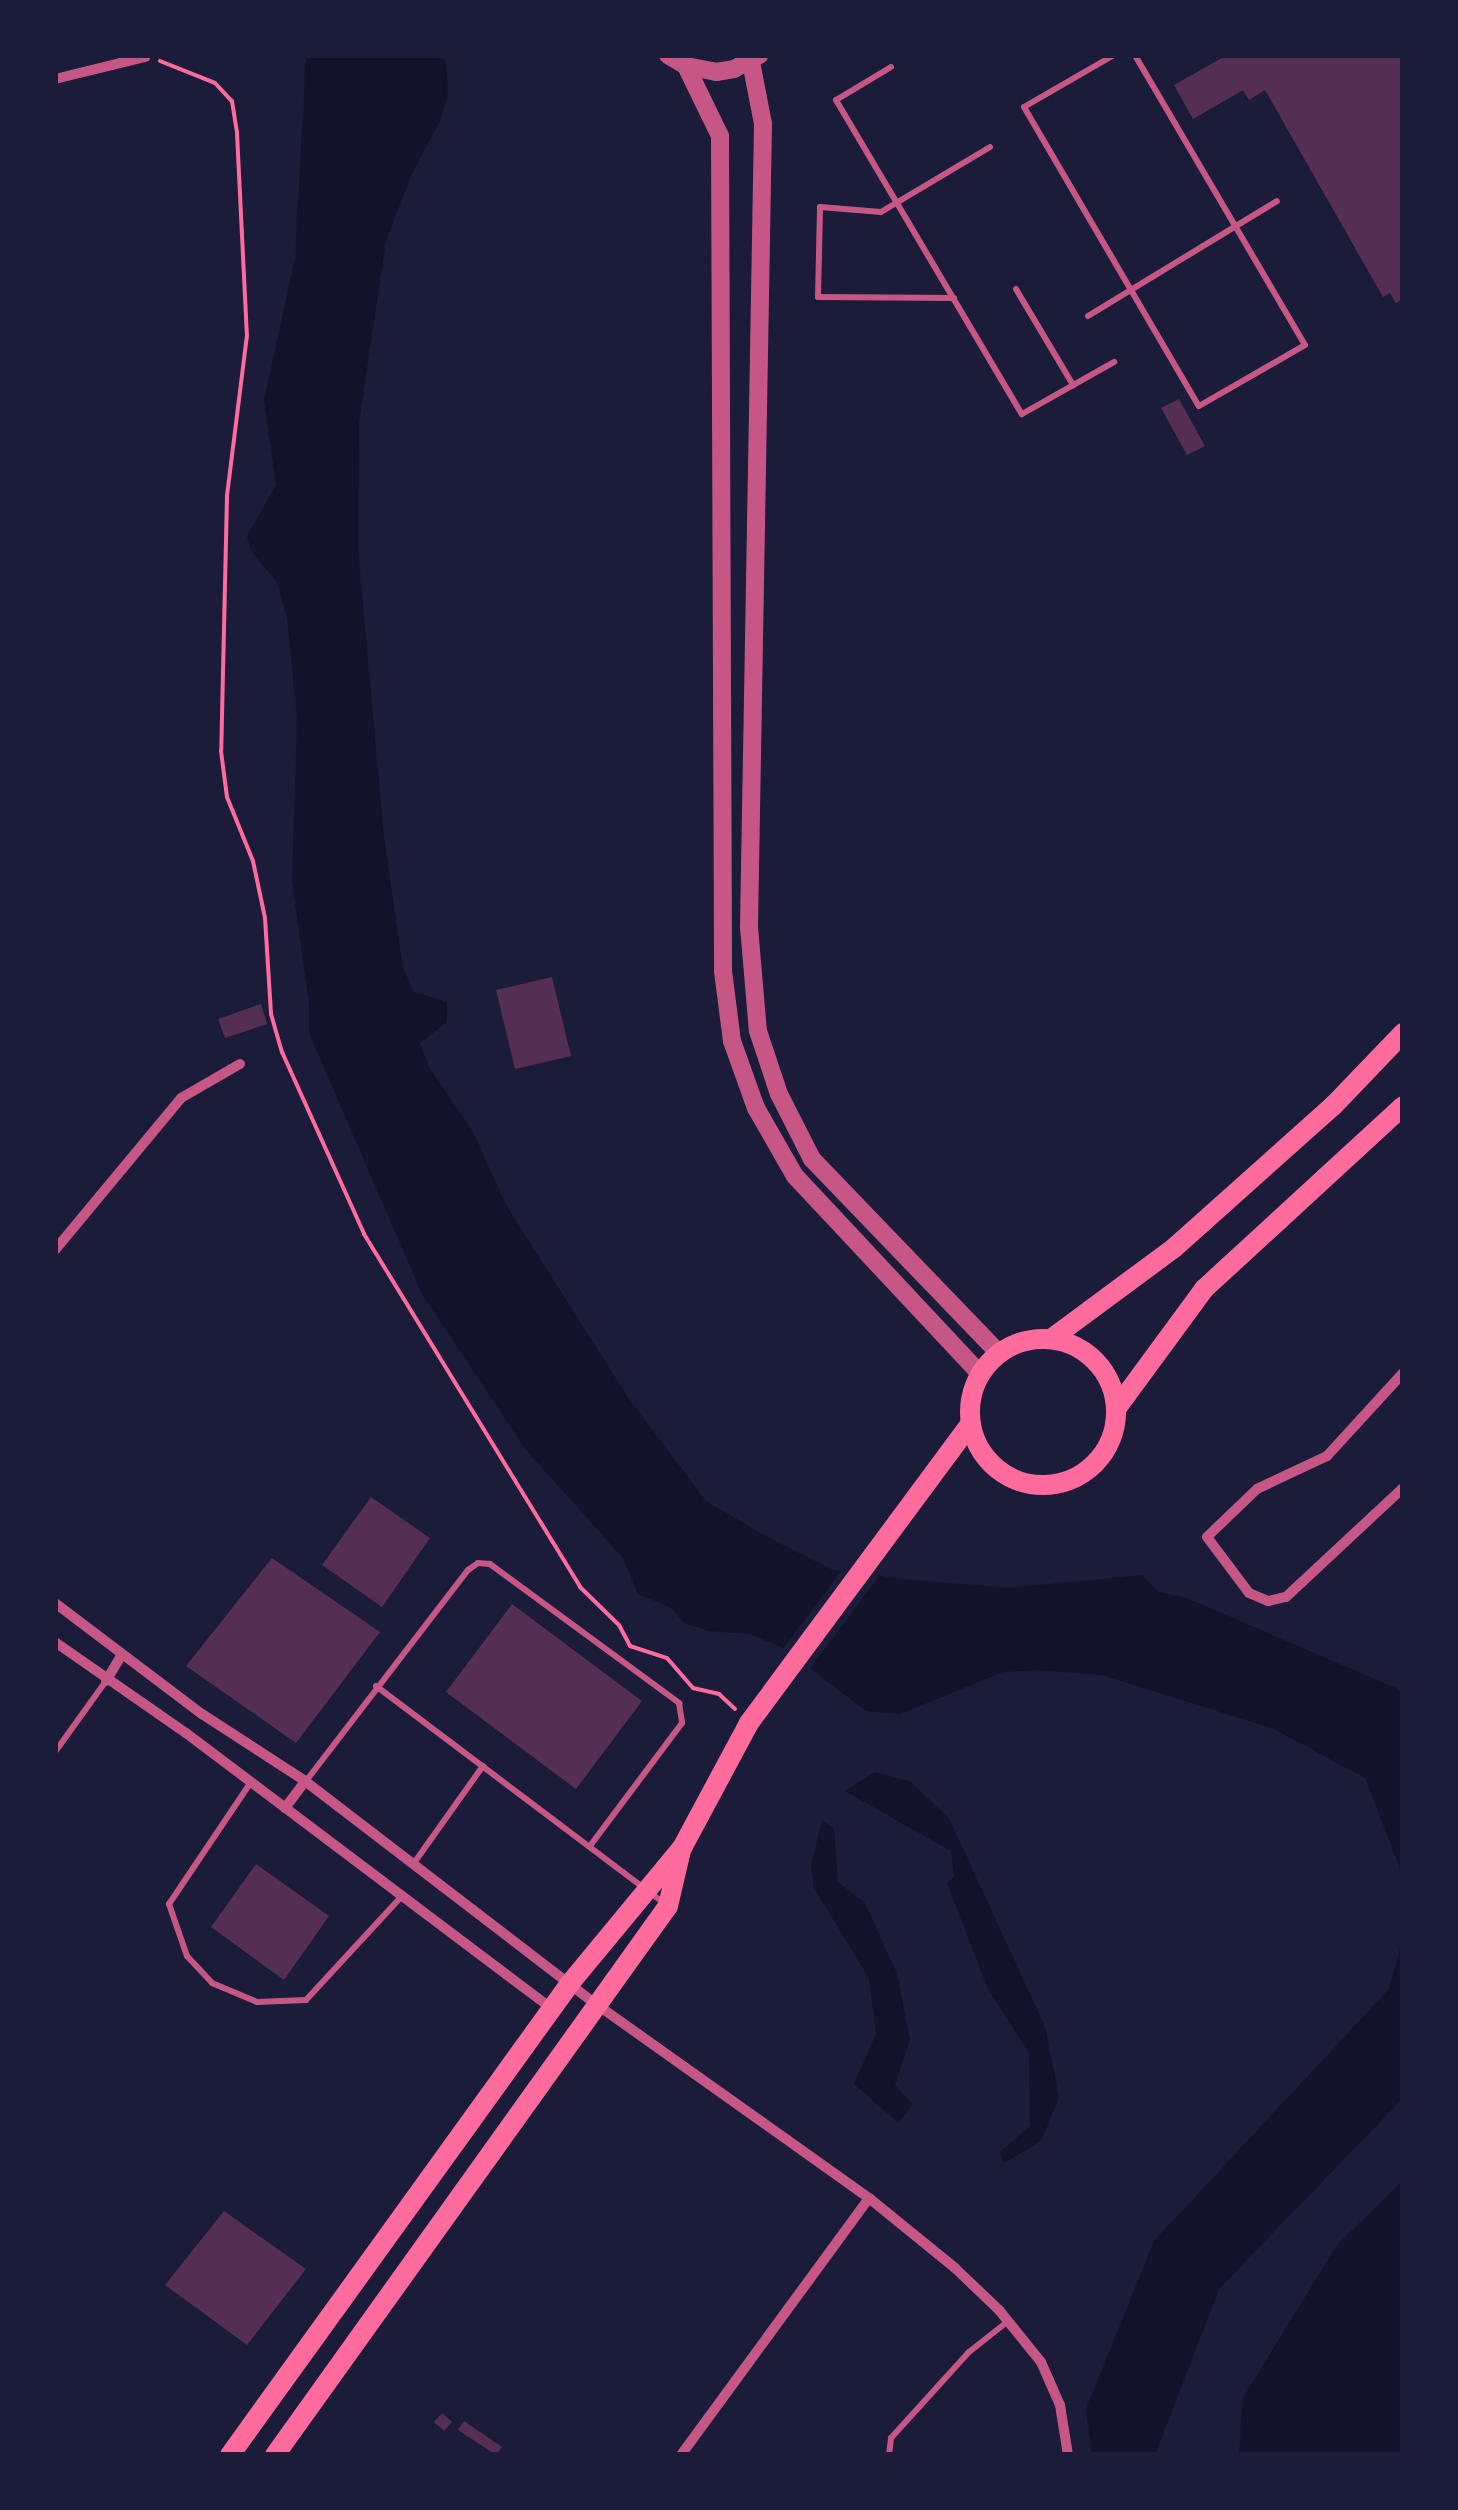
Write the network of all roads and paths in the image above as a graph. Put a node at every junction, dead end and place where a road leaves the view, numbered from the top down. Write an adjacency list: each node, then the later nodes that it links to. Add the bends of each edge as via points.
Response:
1 (668, 55): 6 (street)
2 (1114, 55): 14 (lane, via 1024,107)
3 (1135, 55): 12 (lane)
4 (145, 57): 8 (street); 36 (path, via 215,82 232,101 237,132 247,335 227,496 221,750 226,796 253,860 265,918 271,1014 282,1052 364,1234 580,1586 620,1625 630,1646 666,1658 693,1688 719,1694)
5 (755, 58): 6 (street, via 716,72); 24 (street, via 763,124 749,927 758,1031 779,1094 812,1159)
6 (686, 66): 26 (street, via 720,136 722,971 732,1040 756,1108 796,1176)
7 (890, 67): 11 (lane, via 836,100)
8 (55, 78)
9 (990, 148): 11 (lane)
10 (1278, 200): 12 (lane)
11 (898, 201): 15 (lane); 15 (lane, via 880,212 820,207 818,297)
12 (1236, 226): 14 (lane); 14 (lane, via 1305,345 1200,406)
13 (1016, 290): 18 (lane)
14 (1131, 290): 16 (lane)
15 (954, 298): 18 (lane, via 1022,414)
16 (1088, 316)
17 (1114, 362): 18 (lane)
18 (1073, 385)
19 (1403, 1033): 23 (main road, via 1333,1106 1174,1248)
20 (240, 1064): 22 (street, via 181,1098)
21 (1403, 1106): 27 (main road, via 1204,1289)
22 (55, 1250)
23 (1051, 1339): 24 (main road, via 1014,1344); 27 (main road, via 1097,1362)
24 (999, 1354): 26 (main road)
25 (1403, 1373): 29 (street, via 1327,1456 1257,1489 1208,1537 1249,1594 1286,1598)
26 (980, 1374): 28 (main road)
27 (1116, 1409): 28 (main road, via 1109,1444 1094,1464 1050,1484 1004,1473 978,1447)
28 (970, 1424): 36 (main road)
29 (1403, 1488)
30 (55, 1603): 32 (street)
31 (55, 1642): 33 (street)
32 (121, 1656): 33 (street); 35 (street)
33 (106, 1681): 37 (street); 38 (lane)
34 (376, 1686): 39 (lane); 41 (lane); 43 (lane, via 478,1563 490,1564 680,1703 682,1723)
35 (202, 1714): 37 (street); 41 (street)
36 (750, 1723): 44 (main road)
37 (186, 1733): 40 (street)
38 (55, 1752)
39 (483, 1766): 43 (lane); 45 (lane)
40 (251, 1782): 42 (street); 47 (lane, via 170,1904 178,1940 212,1983 257,2002 306,2000)
41 (305, 1782): 42 (street); 45 (street)
42 (286, 1808): 47 (street)
43 (590, 1846): 46 (lane)
44 (682, 1848): 46 (main road); 48 (main road)
45 (414, 1863): 49 (street)
46 (645, 1888): 48 (lane); 49 (main road)
47 (402, 1896): 51 (street)
48 (668, 1906): 50 (main road)
49 (571, 1982): 50 (street); 51 (main road)
50 (596, 2004): 52 (street); 55 (main road)
51 (552, 2009): 54 (main road)
52 (869, 2198): 53 (street); 56 (street)
53 (1008, 2321): 57 (lane, via 968,2352 891,2438); 58 (street, via 1041,2362 1060,2405)
54 (230, 2455)
55 (275, 2455)
56 (681, 2455)
57 (889, 2455)
58 (1068, 2455)

